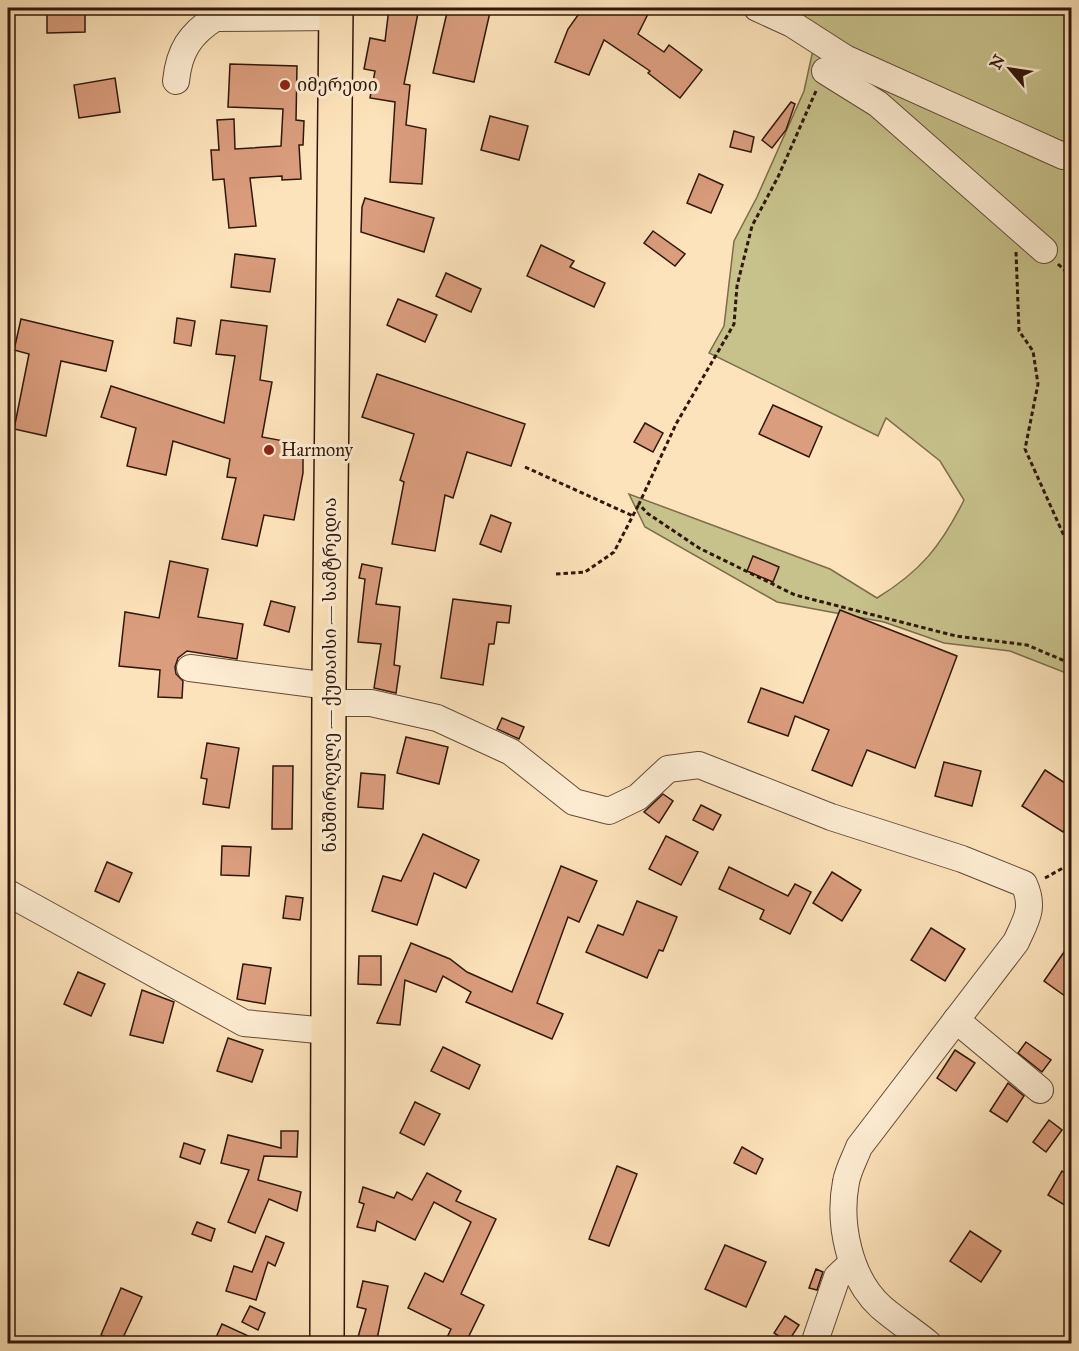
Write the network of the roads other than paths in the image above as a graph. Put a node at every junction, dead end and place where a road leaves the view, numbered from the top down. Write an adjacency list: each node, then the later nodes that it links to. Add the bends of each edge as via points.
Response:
1 (757, 8): 3 (street)
2 (336, 12): 5 (street, via 215,18 187,41 178,62); 9 (main road, ნახშირღელე — ქუთაისი — სამტრედია)
3 (797, 16): 6 (street, via 845,58 1064,156)
4 (825, 71): 7 (street, via 878,104)
5 (176, 81)
6 (1071, 152)
7 (1044, 250)
8 (190, 668): 9 (street)
9 (329, 695): 11 (street, via 437,718 511,752 574,802 609,811 638,797 668,769 699,765 831,817 962,859 1024,884 1030,898 1028,917 1016,942); 12 (main road, ნახშირღელე — ქუთაისი — სამტრედია)
10 (8, 892): 12 (street, via 244,1023)
11 (956, 1020): 13 (street); 14 (street, via 859,1147 846,1181 844,1219)
12 (328, 1031): 15 (main road, ნახშირღელე — ქუთაისი — სამტრედია)
13 (1040, 1090)
14 (852, 1263): 16 (street, via 837,1277); 17 (street, via 858,1279 879,1306)
15 (327, 1344)
16 (814, 1344)
17 (929, 1344)

